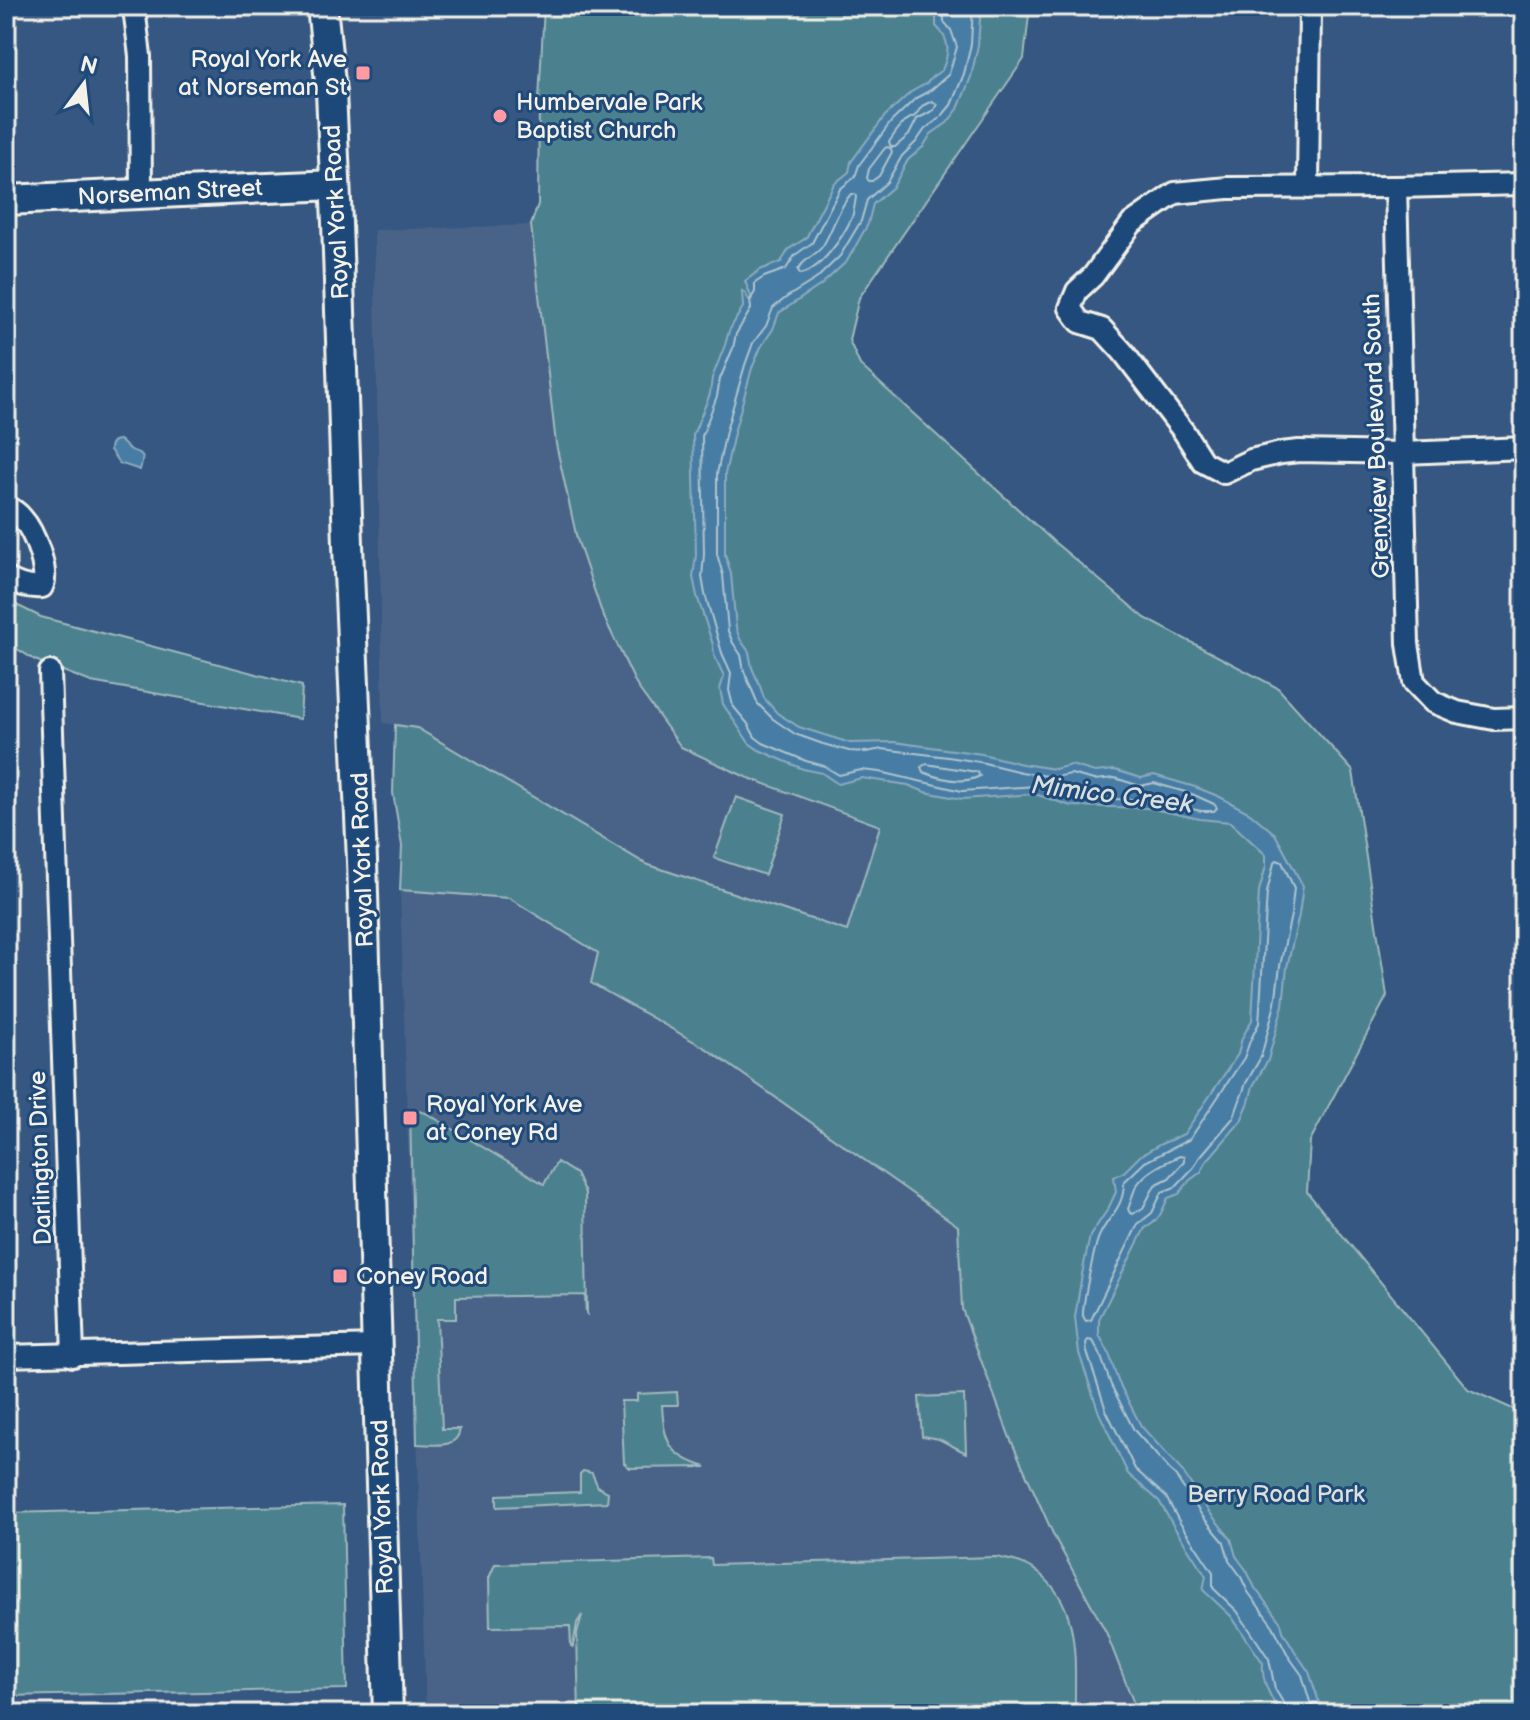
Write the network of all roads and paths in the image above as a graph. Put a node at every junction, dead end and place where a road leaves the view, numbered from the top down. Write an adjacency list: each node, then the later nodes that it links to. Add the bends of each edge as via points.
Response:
1 (132, 6): 8 (street, via 140,56)
2 (322, 6): 5 (main road, Royal York Road)
3 (1310, 6): 7 (street)
4 (1524, 184): 6 (street)
5 (335, 185): 8 (main road, Norseman Street); 16 (main road, Royal York Road)
6 (1396, 187): 7 (street); 11 (street, Grenview Boulevard South)
7 (1308, 188): 11 (street, via 1175,193 1132,223 1077,291 1070,308 1080,322 1102,329 1203,462 1224,473 1281,453)
8 (141, 193): 9 (main road, Norseman Street)
9 (6, 200)
10 (1524, 448): 11 (street)
11 (1403, 453): 15 (street, Grenview Boulevard South, via 1408,644 1414,682 1433,702 1457,712)
12 (6, 506): 13 (street, via 31,531 46,580 42,587 30,588)
13 (6, 578)
14 (50, 672): 18 (street, Darlington Drive)
15 (1524, 718)
16 (377, 1346): 18 (street); 19 (main road, Royal York Road)
17 (6, 1356): 18 (street)
18 (73, 1356)
19 (388, 1714)

